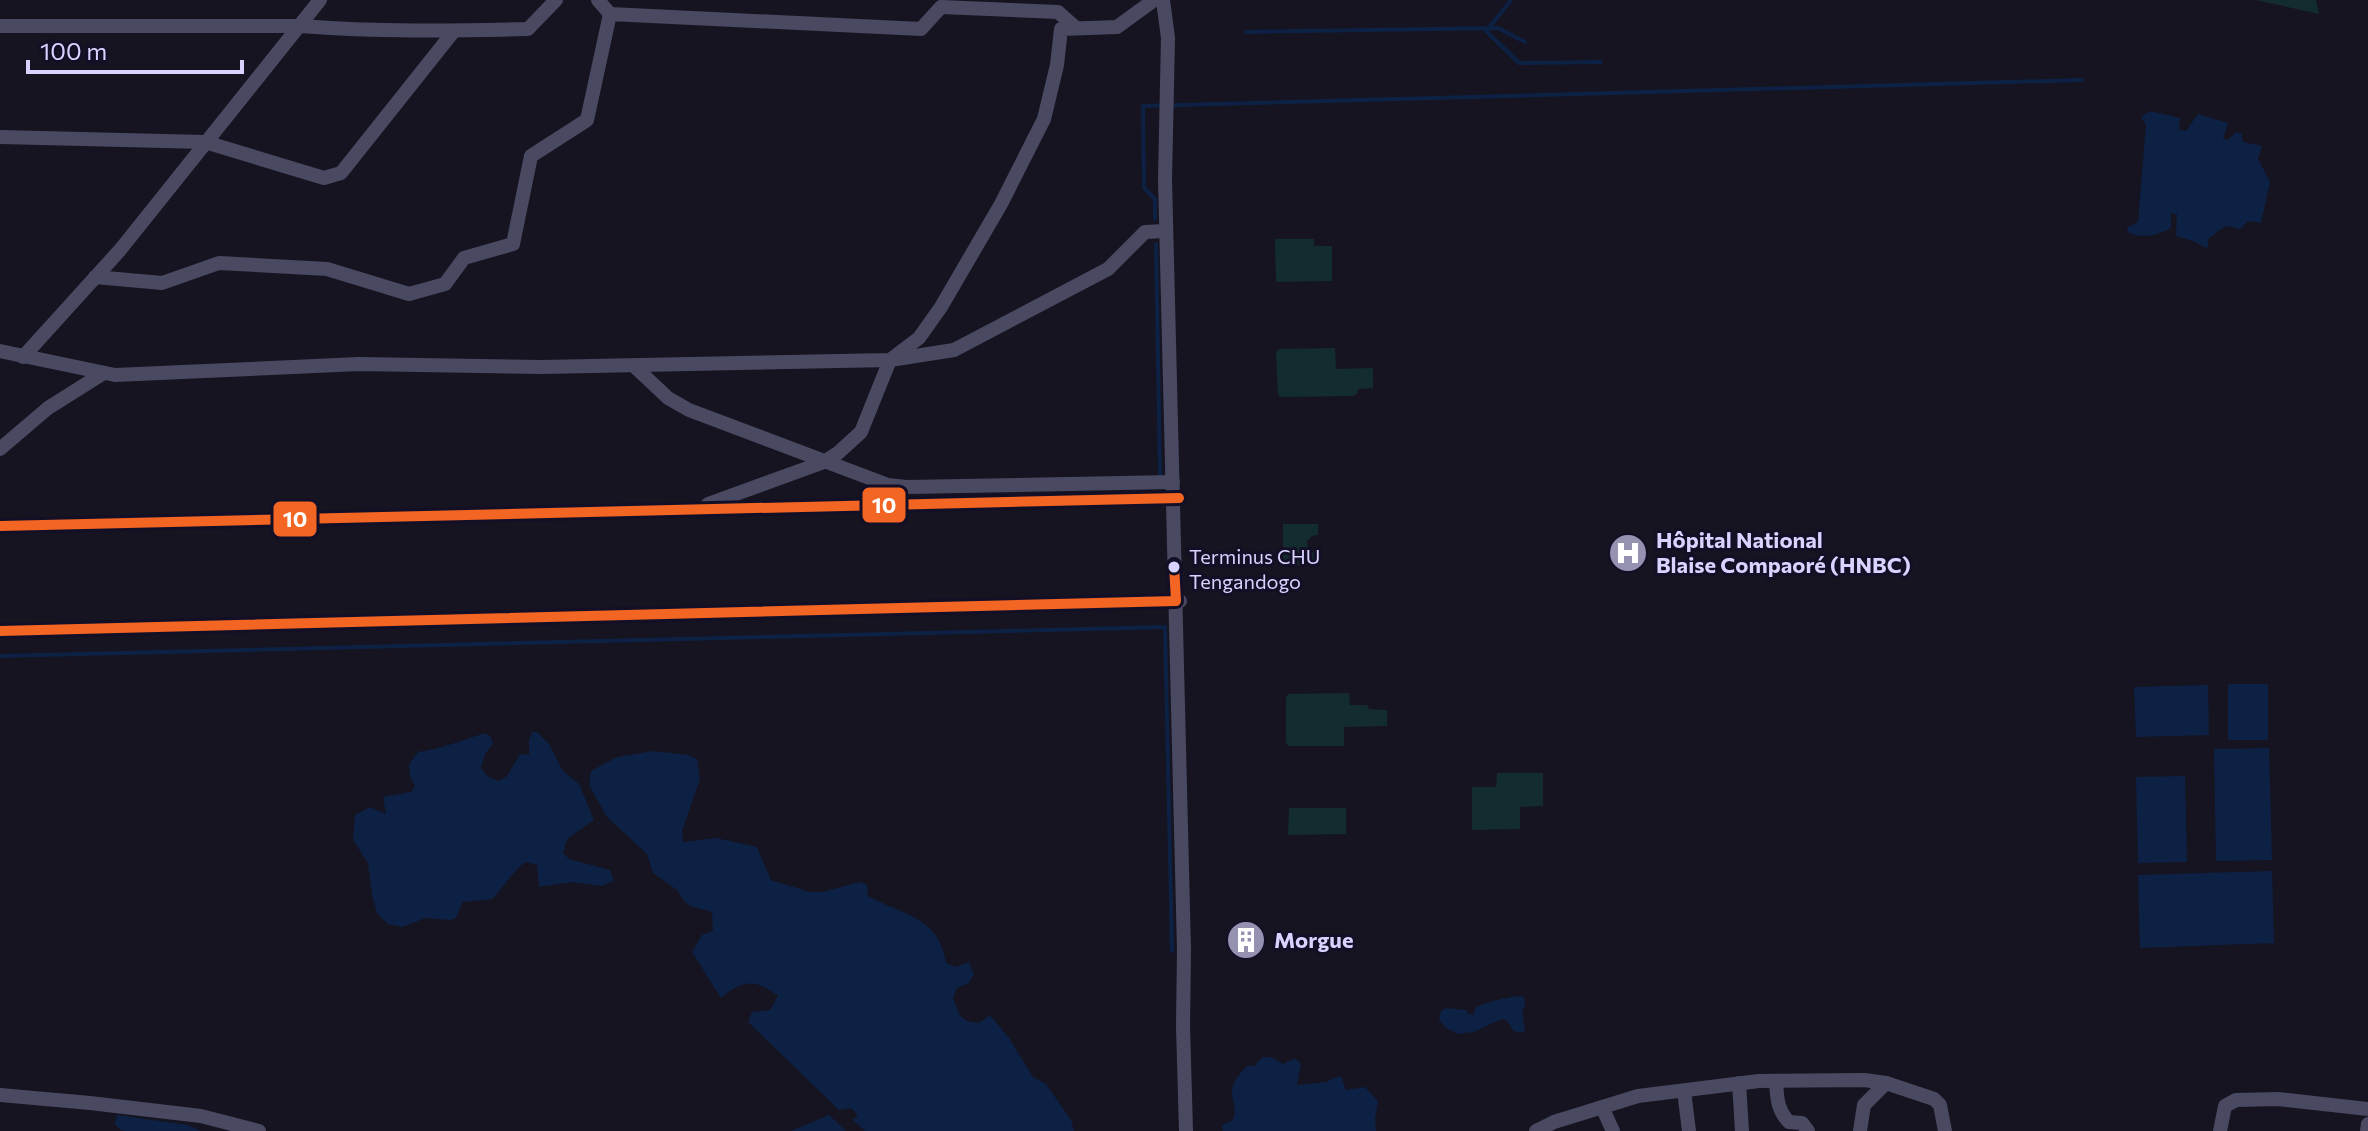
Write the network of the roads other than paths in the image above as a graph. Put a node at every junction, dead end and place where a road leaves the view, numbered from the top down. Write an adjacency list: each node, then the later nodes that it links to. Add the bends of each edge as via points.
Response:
1 (320, 0): 8 (street)
2 (556, 0): 10 (street, via 528,29)
3 (598, 0): 6 (street)
4 (1154, 0): 9 (street, via 1117,27)
5 (1163, 0): 13 (street, via 1168,38)
6 (610, 14): 9 (street, via 921,29 941,7 1058,12); 14 (street, via 587,120 531,156 513,244 464,258 445,284 409,294 327,269 219,263 162,283)
7 (0, 26): 8 (street)
8 (300, 26): 10 (street); 12 (street)
9 (1076, 28): 17 (street, via 1061,29 1044,119 1001,204 919,338)
10 (454, 31): 12 (street, via 341,173 324,178)
11 (0, 137): 12 (street)
12 (205, 142): 14 (street)
13 (1166, 231): 17 (street, via 1145,232 1108,269 954,350); 22 (street)
14 (95, 277): 16 (street)
15 (0, 351): 16 (street)
16 (23, 357): 19 (street)
17 (890, 360): 18 (street); 21 (street, via 861,432)
18 (634, 366): 19 (street, via 359,364); 21 (street, via 689,410)
19 (102, 374): 20 (street, via 48,408)
20 (0, 449)
21 (824, 462): 22 (street, via 906,487); 23 (street)
22 (1175, 493): 23 (street); 25 (street)
23 (697, 509): 24 (street)
24 (0, 526)
25 (1178, 601): 26 (street); 36 (street)
26 (0, 631)
27 (1776, 1081): 28 (street); 29 (street); 41 (street, via 1783,1115)
28 (1739, 1083): 30 (street); 40 (street)
29 (1886, 1083): 42 (street, via 1864,1105); 43 (street, via 1934,1099)
30 (1684, 1091): 32 (street); 39 (street)
31 (0, 1095): 35 (street, via 201,1116)
32 (1602, 1107): 37 (street); 38 (street)
33 (2368, 1109): 44 (street, via 2236,1100 2225,1106)
34 (2368, 1124): 45 (street)
35 (259, 1131)
36 (1186, 1131)
37 (1536, 1131)
38 (1613, 1131)
39 (1689, 1131)
40 (1742, 1131)
41 (1808, 1131)
42 (1860, 1131)
43 (1945, 1131)
44 (2220, 1131)
45 (2367, 1131)

